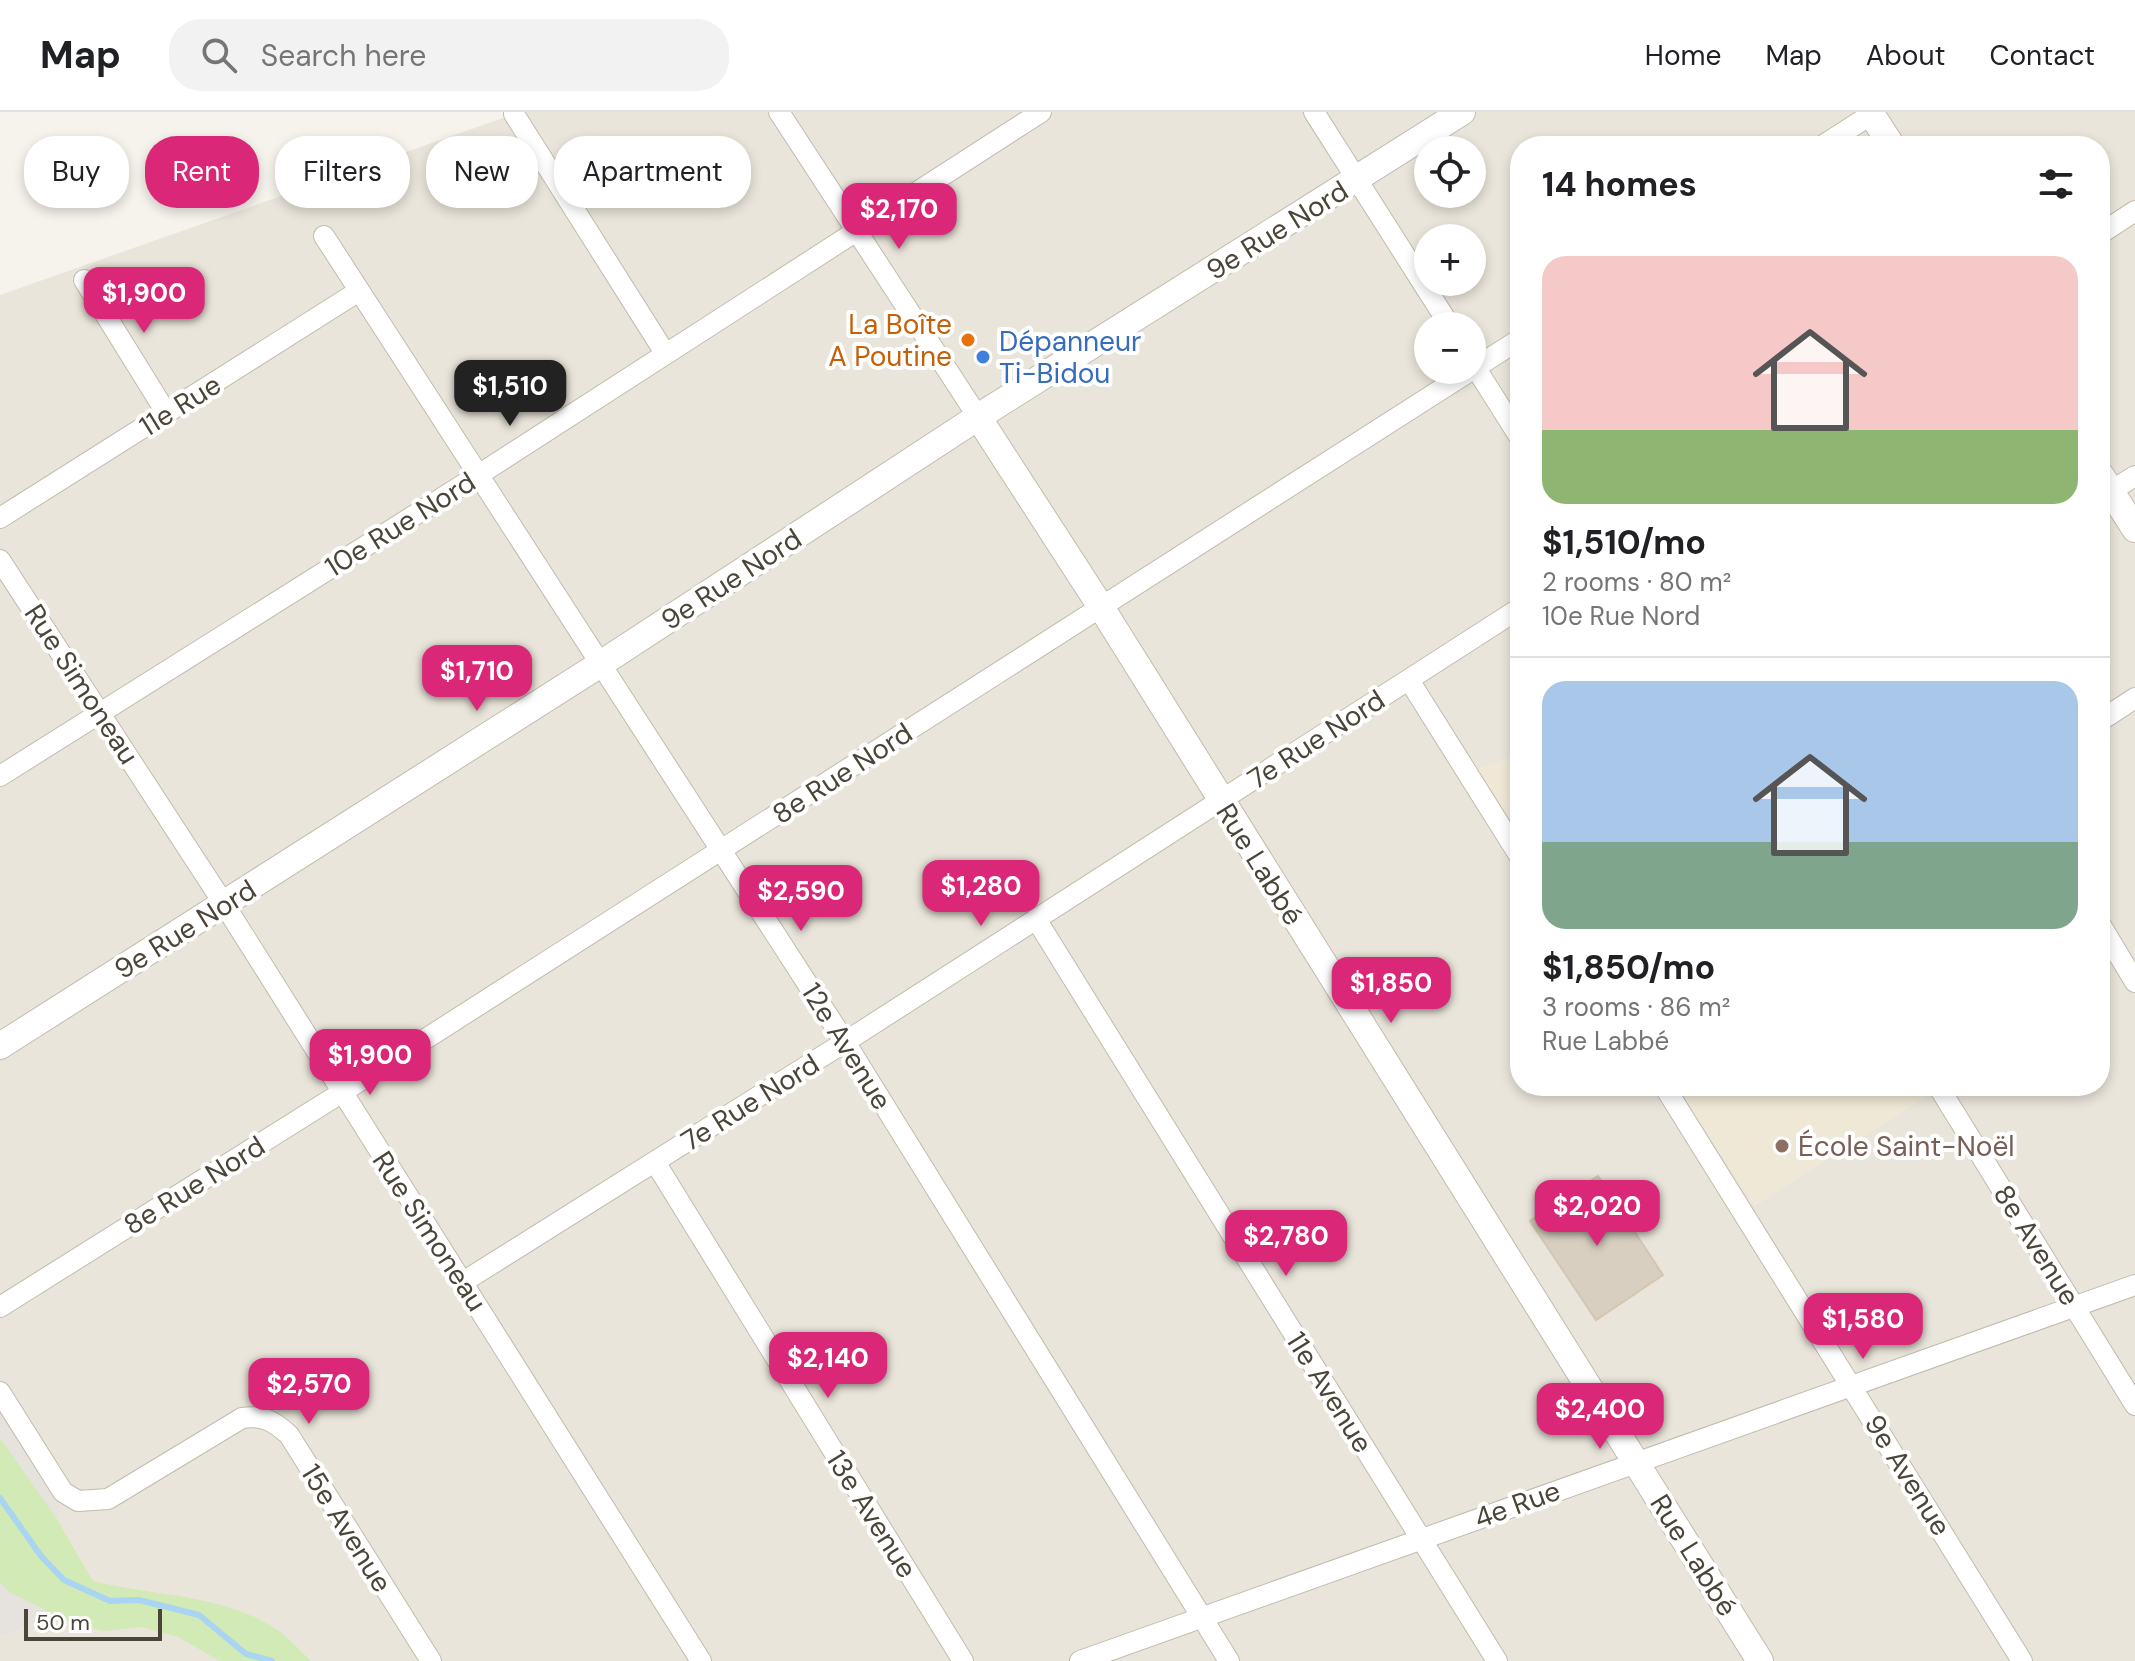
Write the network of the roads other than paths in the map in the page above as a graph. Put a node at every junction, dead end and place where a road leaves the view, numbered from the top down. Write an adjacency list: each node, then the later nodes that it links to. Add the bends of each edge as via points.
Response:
1 (779, 112): 12 (street, Rue Labbé)
2 (1041, 112): 12 (street, 10e Rue Nord)
3 (1314, 112): 9 (street)
4 (1462, 112): 9 (street, 9e Rue Nord)
5 (1872, 113): 7 (street); 8 (street)
6 (514, 114): 18 (street)
7 (1837, 136)
8 (1886, 136)
9 (1358, 179): 16 (street); 23 (street, 9e Rue Nord)
10 (2135, 211): 11 (street)
11 (2110, 227)
12 (858, 229): 18 (street, 10e Rue Nord); 23 (street, Rue Labbé)
13 (324, 236): 15 (street, 12e Avenue)
14 (84, 280): 22 (street)
15 (359, 291): 22 (street, 11e Rue); 25 (street, 12e Avenue)
16 (1441, 312)
17 (1510, 345): 19 (street, 8e Rue Nord)
18 (665, 353): 25 (street, 10e Rue Nord)
19 (1486, 358)
20 (1445, 384): 32 (street, 8e Rue Nord)
21 (1486, 384): 24 (street)
22 (167, 414): 29 (street, 11e Rue)
23 (978, 417): 32 (street, Rue Labbé); 34 (street, 9e Rue Nord)
24 (1510, 422)
25 (480, 474): 34 (street, 12e Avenue); 37 (street, 10e Rue Nord)
26 (2135, 476): 27 (street)
27 (2110, 482)
28 (2110, 489): 30 (street)
29 (0, 518)
30 (2135, 529)
31 (0, 560): 37 (street, Rue Simoneau)
32 (1101, 607): 40 (street, Rue Labbé); 42 (street, 8e Rue Nord)
33 (1510, 614): 35 (street, 7e Rue Nord)
34 (602, 663): 42 (street, 12e Avenue); 43 (street, 9e Rue Nord)
35 (1409, 680): 40 (street, 7e Rue Nord); 41 (street)
36 (2135, 698): 38 (street)
37 (101, 712): 39 (street, 10e Rue Nord); 43 (street, Rue Simoneau)
38 (2110, 714)
39 (0, 776)
40 (1220, 800): 44 (street, 7e Rue Nord); 60 (street, Rue Labbé)
41 (1510, 841)
42 (721, 851): 47 (street, 12e Avenue); 49 (street, 8e Rue Nord)
43 (224, 904): 48 (street, 9e Rue Nord); 49 (street, Rue Simoneau)
44 (1036, 919): 47 (street, 7e Rue Nord); 61 (street, 11e Avenue)
45 (2110, 941): 46 (street)
46 (2135, 982)
47 (845, 1042): 52 (street, 7e Rue Nord); 62 (street, 12e Avenue)
48 (0, 1046)
49 (341, 1093): 53 (street, Rue Simoneau); 56 (street, 8e Rue Nord)
50 (1670, 1096): 57 (street, 9e Avenue)
51 (1944, 1096): 55 (street, 8e Avenue)
52 (655, 1162): 53 (street, 7e Rue Nord); 65 (street, 13e Avenue)
53 (463, 1282): 64 (street, Rue Simoneau)
54 (2135, 1285): 55 (street, 4e Rue)
55 (2075, 1305): 57 (street, 4e Rue); 59 (street, 8e Avenue)
56 (0, 1307)
57 (1851, 1384): 60 (street, 4e Rue); 70 (street, 9e Avenue)
58 (0, 1392): 63 (street, 15e Avenue, via 63,1492 78,1501 108,1499 242,1418 258,1416 275,1423 289,1435)
59 (2135, 1405)
60 (1637, 1461): 61 (street, 4e Rue); 69 (street, Rue Labbé)
61 (1422, 1538): 62 (street, 4e Rue); 68 (street, 11e Avenue)
62 (1203, 1619): 66 (street, 4e Rue); 67 (street, 12e Avenue)
63 (431, 1661)
64 (701, 1661)
65 (963, 1661)
66 (1080, 1661)
67 (1229, 1661)
68 (1497, 1661)
69 (1760, 1661)
70 (2022, 1661)

